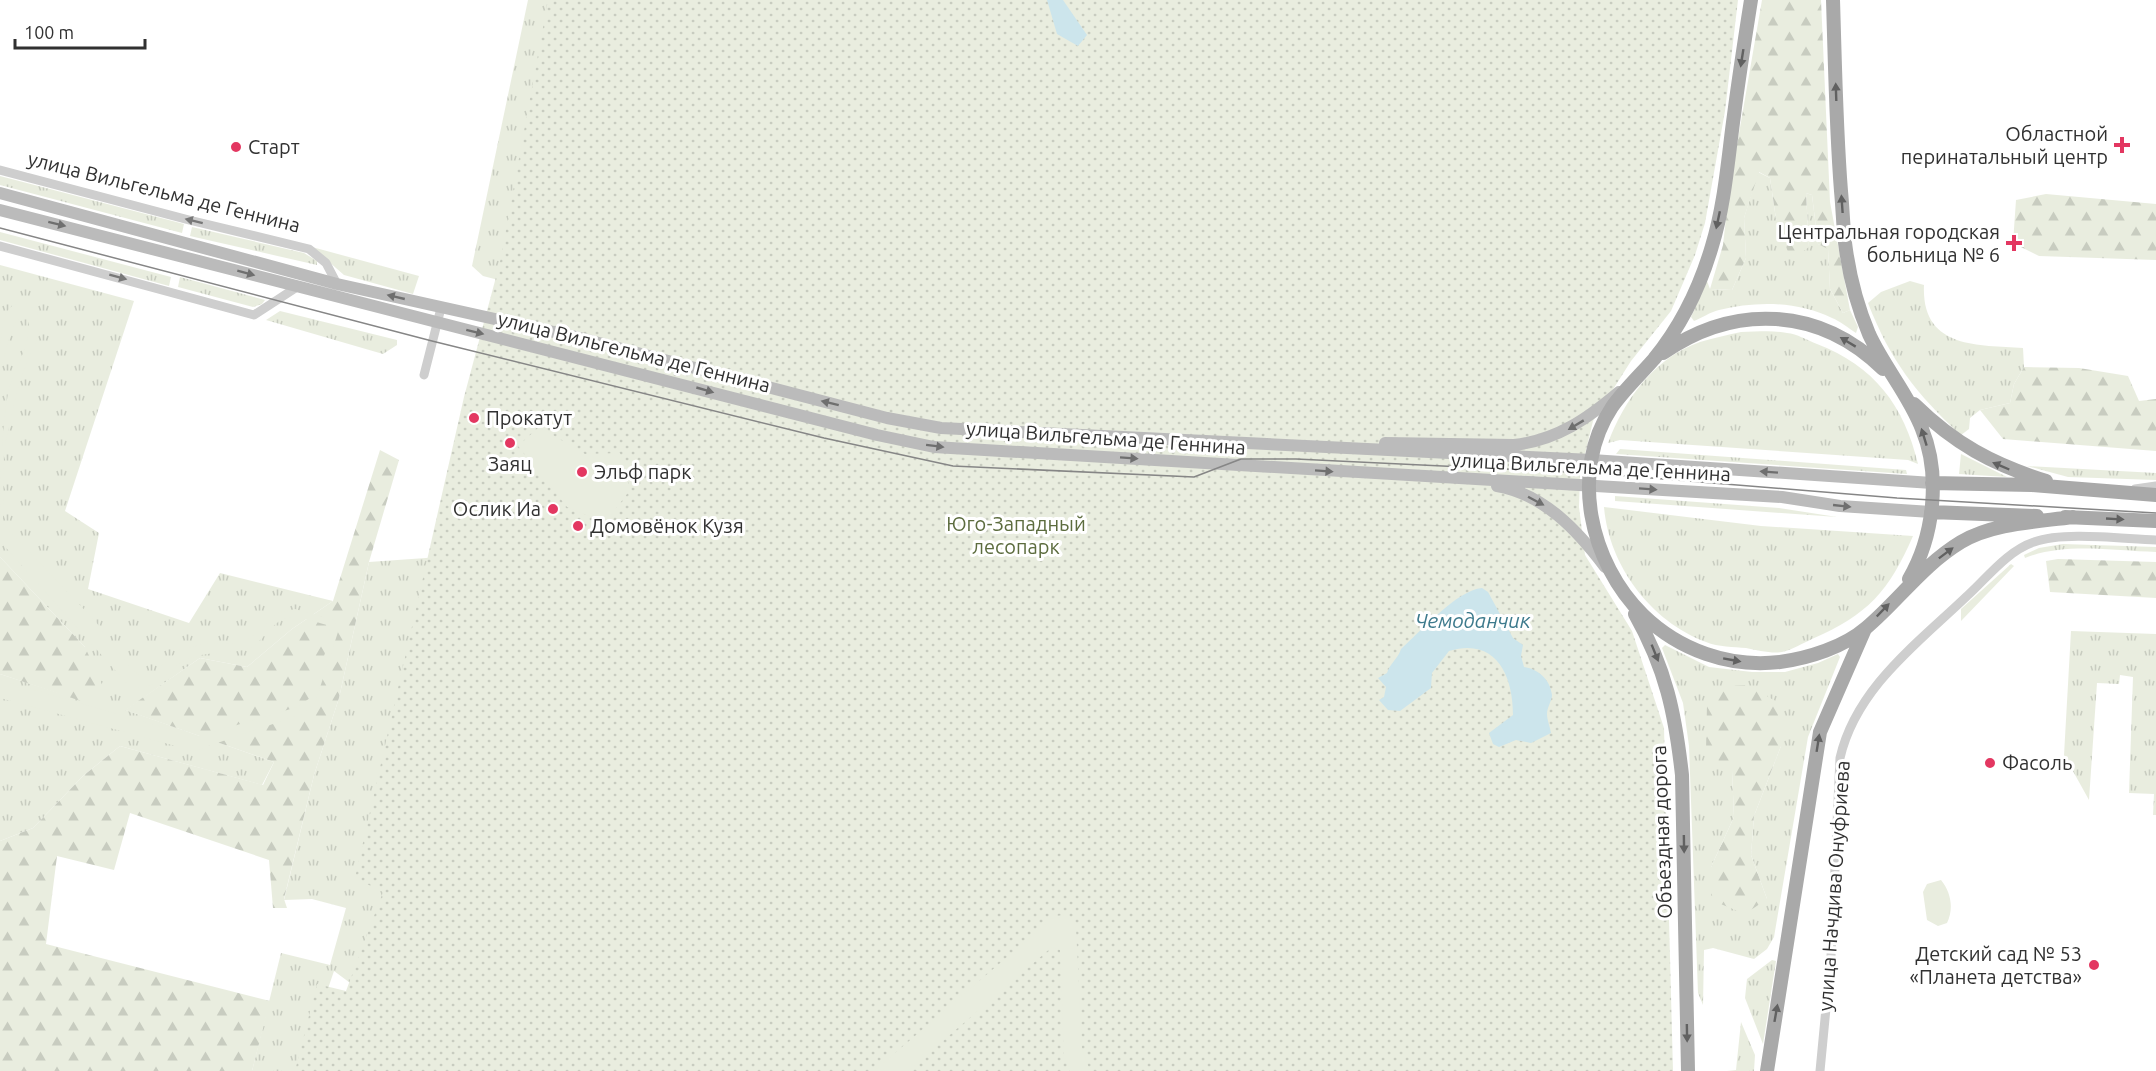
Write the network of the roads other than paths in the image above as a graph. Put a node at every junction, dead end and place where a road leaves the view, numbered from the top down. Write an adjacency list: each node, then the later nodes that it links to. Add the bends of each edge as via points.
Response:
1 (1751, 0): 11 (main road, one-way to 11, via 1713,245 1696,292)
2 (1833, 0): 14 (main road, one-way to 2, via 1869,334 1845,250)
3 (0, 170): 7 (street, улица Вильгельма де Геннина, one-way to 3, via 326,263 309,249)
4 (0, 193): 7 (main road, улица Вильгельма де Геннина)
5 (0, 210): 8 (main road, улица Вильгельма де Геннина, one-way to 8)
6 (0, 246): 8 (street, one-way to 8, via 254,315)
7 (337, 284): 9 (main road, улица Вильгельма де Геннина, one-way to 7)
8 (297, 287): 10 (main road, улица Вильгельма де Геннина)
9 (441, 308): 10 (street); 16 (main road, улица Вильгельма де Геннина, one-way to 9, via 912,424 572,336)
10 (436, 323): 12 (street); 18 (main road, улица Вильгельма де Геннина, one-way to 18, via 934,447)
11 (1653, 359): 13 (main road); 14 (main road, one-way to 11, via 1868,354 1845,339 1819,328 1770,318 1720,324)
12 (424, 375)
13 (1638, 375): 16 (main road, one-way to 16, via 1589,417 1535,443); 17 (main road, via 1603,424)
14 (1893, 379): 15 (main road)
15 (1904, 394): 19 (main road, one-way to 15, via 1922,429); 22 (main road, one-way to 15, via 1980,456 1937,427)
16 (1310, 446): 17 (main road, улица Вильгельма де Геннина)
17 (1592, 460): 19 (main road, улица Вильгельма де Геннина, one-way to 17); 20 (main road)
18 (1460, 479): 20 (main road, улица Вильгельма де Геннина); 29 (main road, one-way to 29, via 1506,488 1543,505 1581,535)
19 (1932, 483): 22 (main road); 25 (main road)
20 (1590, 485): 25 (main road, улица Вильгельма де Геннина, one-way to 25, via 1782,497 1840,506); 29 (main road, via 1595,537)
21 (2156, 486): 23 (street)
22 (2077, 490): 23 (main road)
23 (2118, 493): 24 (main road)
24 (2156, 495)
25 (1931, 512): 26 (main road); 30 (main road, via 1923,548)
26 (2073, 517): 27 (main road, one-way to 27); 30 (main road, one-way to 26, via 1928,567 1973,536 2002,527)
27 (2156, 522)
28 (2156, 540): 35 (street, улица Начдива Онуфриева, via 2048,538 2032,542 2015,552 1891,668 1863,705 1844,741 1840,758 1831,956)
29 (1609, 572): 31 (main road)
30 (1902, 591): 32 (main road, one-way to 30)
31 (1628, 601): 32 (main road, one-way to 32, via 1674,640 1705,654 1743,662 1805,657); 33 (main road, Объездная дорога, one-way to 33, via 1663,673 1678,738)
32 (1864, 629): 34 (main road, one-way to 32, via 1820,732)
33 (1688, 1071)
34 (1767, 1071)
35 (1820, 1071)

